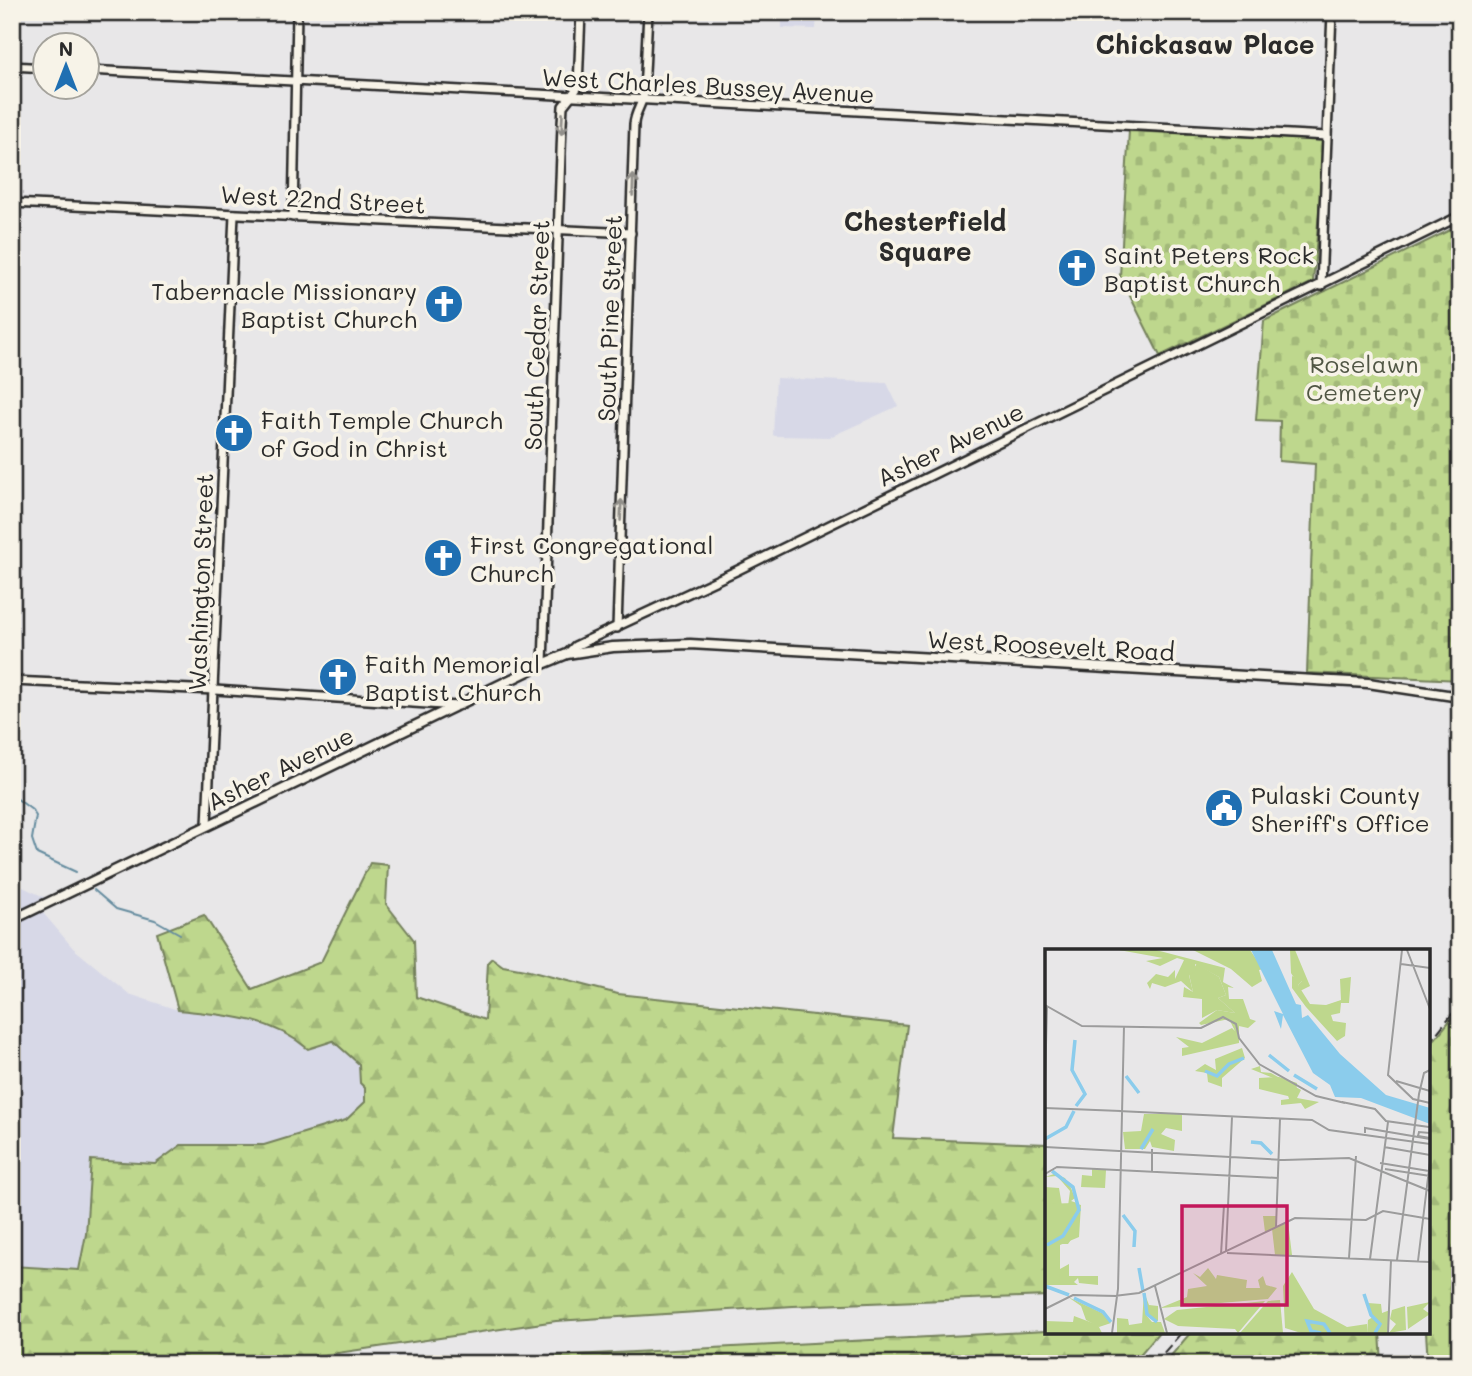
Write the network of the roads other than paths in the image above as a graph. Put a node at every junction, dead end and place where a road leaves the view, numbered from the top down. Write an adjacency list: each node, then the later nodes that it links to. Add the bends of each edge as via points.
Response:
1 (297, 12): 8 (street)
2 (581, 12): 9 (street, South Cedar Street, via 578,87)
3 (648, 12): 10 (street, South Pine Street)
4 (1332, 12): 11 (street)
5 (12, 66): 6 (street)
6 (32, 67)
7 (102, 71): 8 (street, West Charles Bussey Avenue)
8 (297, 80): 9 (street, West Charles Bussey Avenue); 15 (street)
9 (569, 97): 10 (street, West Charles Bussey Avenue); 16 (street, South Cedar Street, one-way to 16, via 563,106)
10 (643, 101): 11 (street, West Charles Bussey Avenue); 17 (street, South Pine Street, one-way to 10, via 634,124)
11 (1328, 136): 18 (street)
12 (12, 203): 13 (street, West 22nd Street)
13 (234, 214): 15 (street, West 22nd Street); 24 (street, Washington Street)
14 (1460, 216): 18 (street, Asher Avenue)
15 (293, 217): 16 (street, West 22nd Street)
16 (558, 230): 17 (street, West 22nd Street); 22 (street, South Cedar Street)
17 (631, 233): 19 (street, South Pine Street, one-way to 17)
18 (1321, 286): 19 (street, Asher Avenue)
19 (617, 628): 21 (street, Asher Avenue)
20 (639, 645): 21 (main road, West Roosevelt Road); 22 (main road, West Roosevelt Road); 25 (main road, West Roosevelt Road, via 723,645 1350,682)
21 (567, 654): 22 (main road, Asher Avenue)
22 (547, 662): 26 (main road, Asher Avenue)
23 (12, 681): 24 (street)
24 (215, 690): 26 (street); 27 (street, Washington Street)
25 (1460, 696)
26 (458, 706): 27 (main road, Asher Avenue)
27 (207, 825): 28 (main road, Asher Avenue)
28 (12, 920)

